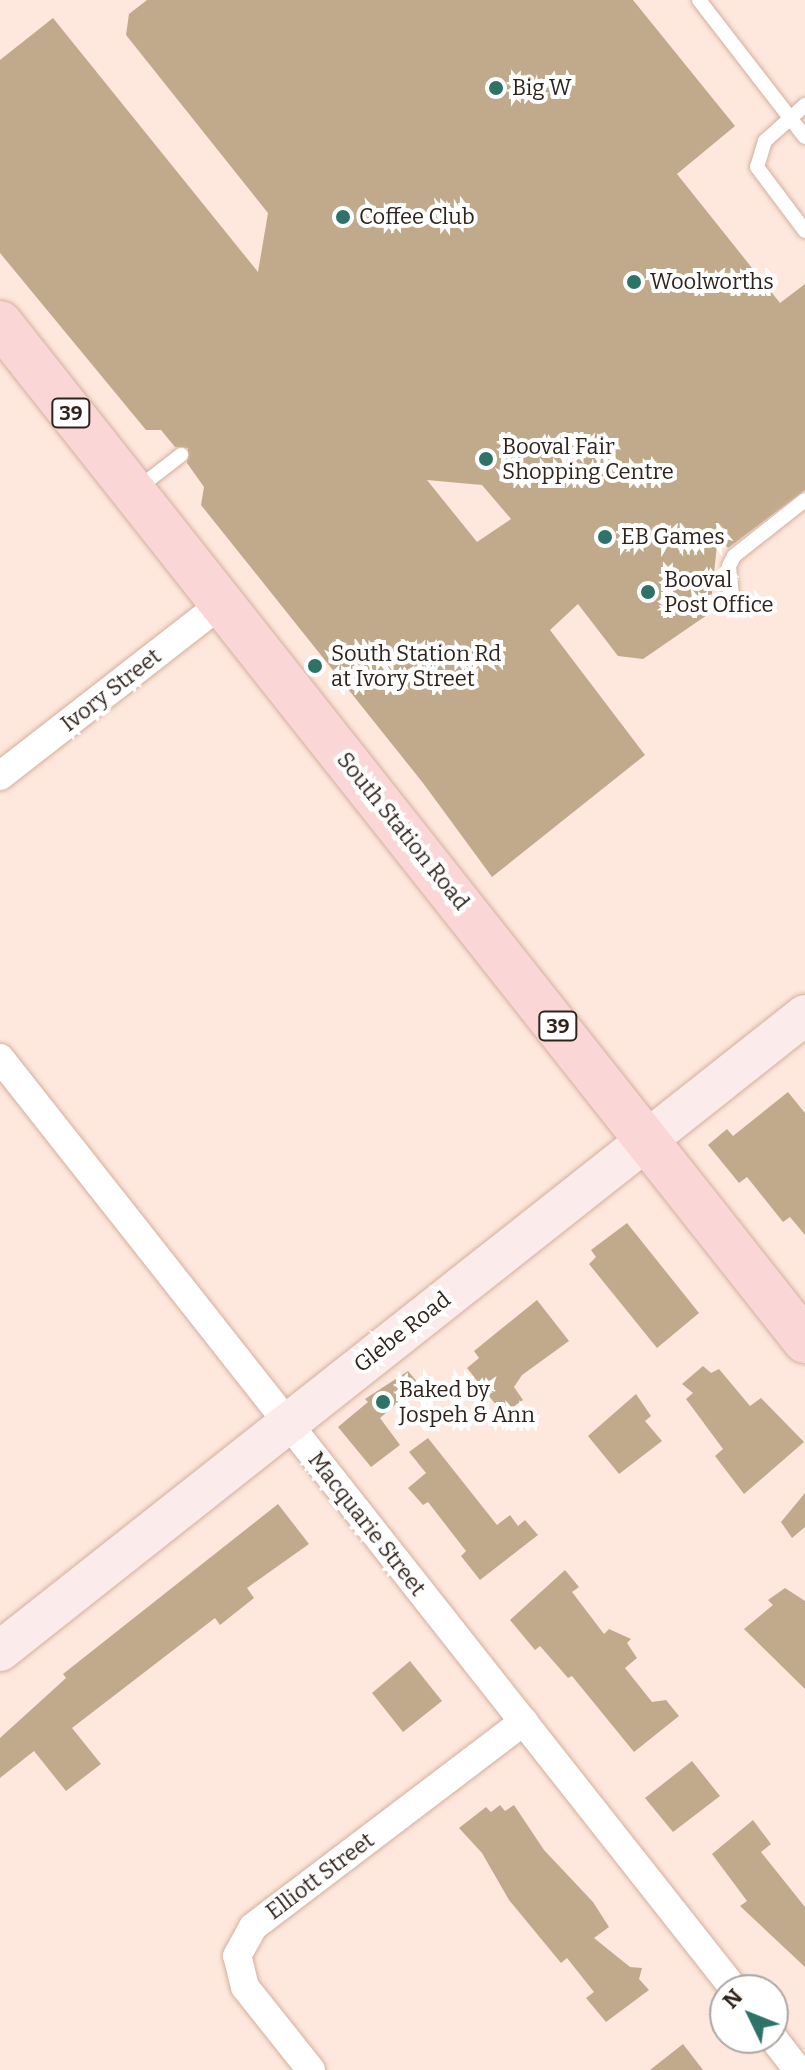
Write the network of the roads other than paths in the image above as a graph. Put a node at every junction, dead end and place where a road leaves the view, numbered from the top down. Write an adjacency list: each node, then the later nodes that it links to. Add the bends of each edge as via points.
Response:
1 (699, 0): 3 (lane)
2 (805, 105): 3 (lane)
3 (790, 118): 4 (lane); 5 (lane, via 765,141 757,167)
4 (805, 137)
5 (805, 231)
6 (0, 323): 8 (main road, South Station Road / 39)
7 (181, 455): 8 (lane)
8 (134, 491): 11 (main road, South Station Road / 39)
9 (805, 500): 10 (lane, via 734,556 729,566)
10 (732, 595)
11 (222, 603): 12 (street, Ivory Street); 15 (main road, South Station Road / 39)
12 (0, 776)
13 (805, 1015): 15 (street, Glebe Road)
14 (0, 1058): 17 (street, Macquarie Street)
15 (647, 1138): 16 (main road, South Station Road / 39); 17 (street, Glebe Road)
16 (805, 1341)
17 (287, 1423): 18 (street, Glebe Road); 19 (street, Macquarie Street)
18 (0, 1651)
19 (524, 1721): 20 (street, Macquarie Street); 22 (street, Elliott Street, via 253,1927 237,1956 245,1987)
20 (722, 1974)
21 (786, 2054): 23 (street)
22 (311, 2070)
23 (798, 2070)

